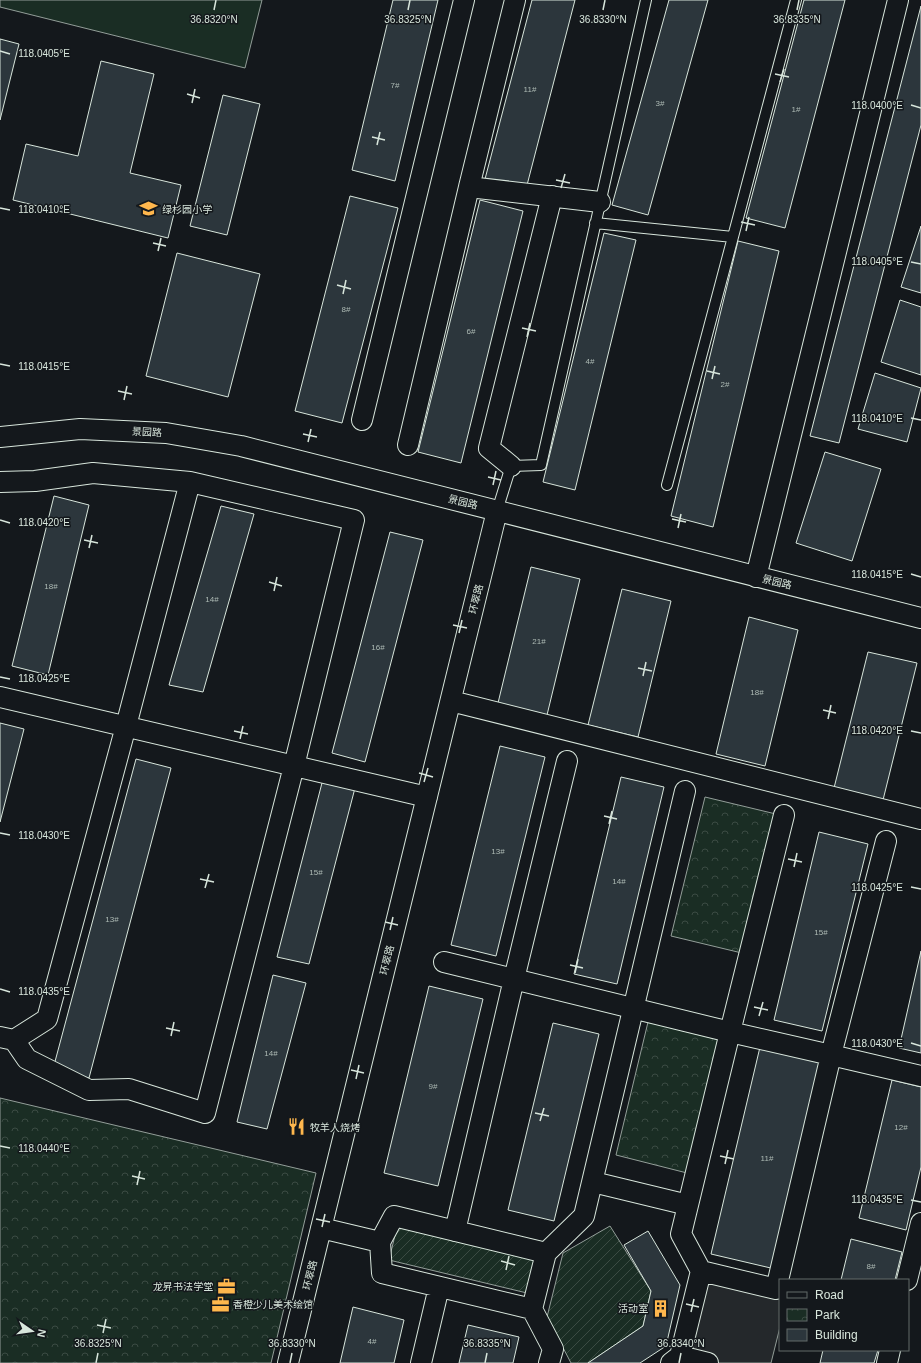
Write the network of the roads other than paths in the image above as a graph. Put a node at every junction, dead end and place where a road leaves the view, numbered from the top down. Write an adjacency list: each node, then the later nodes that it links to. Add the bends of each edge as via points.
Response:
1 (464, 0): 11 (street)
2 (515, 0): 6 (street)
3 (646, 0): 8 (lane)
4 (796, 0): 10 (lane)
5 (898, 0): 19 (street)
6 (470, 187): 7 (street); 13 (street)
7 (552, 196): 8 (street); 14 (street, via 489,448)
8 (600, 202): 9 (lane)
9 (595, 223): 10 (lane); 14 (lane, via 541,465)
10 (733, 237): 17 (lane)
11 (362, 420)
12 (0, 437): 18 (street, 景园路, via 80,429 166,433 241,446)
13 (408, 445)
14 (511, 466): 18 (lane)
15 (0, 482): 16 (street, via 35,481 93,473)
16 (190, 482): 23 (street); 25 (street, via 354,520)
17 (667, 485)
18 (498, 511): 19 (street, 景园路); 22 (street, 环翠路)
19 (756, 577): 20 (street, 景园路)
20 (921, 618)
21 (0, 697): 23 (street)
22 (451, 701): 27 (street, 环翠路); 29 (street)
23 (126, 726): 25 (street); 35 (street, via 47,1019)
24 (566, 761): 32 (street)
25 (294, 766): 27 (street); 35 (street, via 205,1113 129,1089 89,1090 27,1059)
26 (685, 791): 33 (street)
27 (427, 797): 41 (street, 环翠路)
28 (784, 815): 34 (street)
29 (921, 818)
30 (886, 841): 36 (street)
31 (444, 962): 32 (street)
32 (514, 978): 33 (street); 42 (street)
33 (635, 1008): 34 (street); 38 (street)
34 (730, 1032): 36 (street); 39 (street)
35 (7, 1038)
36 (831, 1055): 37 (street); 45 (street, via 776,1289)
37 (921, 1076)
38 (593, 1182): 39 (street); 44 (street, via 584,1216)
39 (688, 1205): 45 (street, via 681,1234)
40 (921, 1223): 46 (street)
41 (321, 1228): 43 (street); 51 (street, 环翠路)
42 (455, 1231): 43 (street, via 394,1216); 44 (street)
43 (380, 1242): 47 (street, via 382,1273)
44 (546, 1253): 48 (street)
45 (701, 1271): 50 (street)
46 (907, 1279)
47 (439, 1287): 48 (street); 52 (street)
48 (532, 1309): 53 (street, via 552,1349)
49 (890, 1351): 55 (street)
50 (676, 1360): 54 (street)
51 (288, 1363)
52 (421, 1363)
53 (549, 1363)
54 (708, 1363)
55 (886, 1363)

